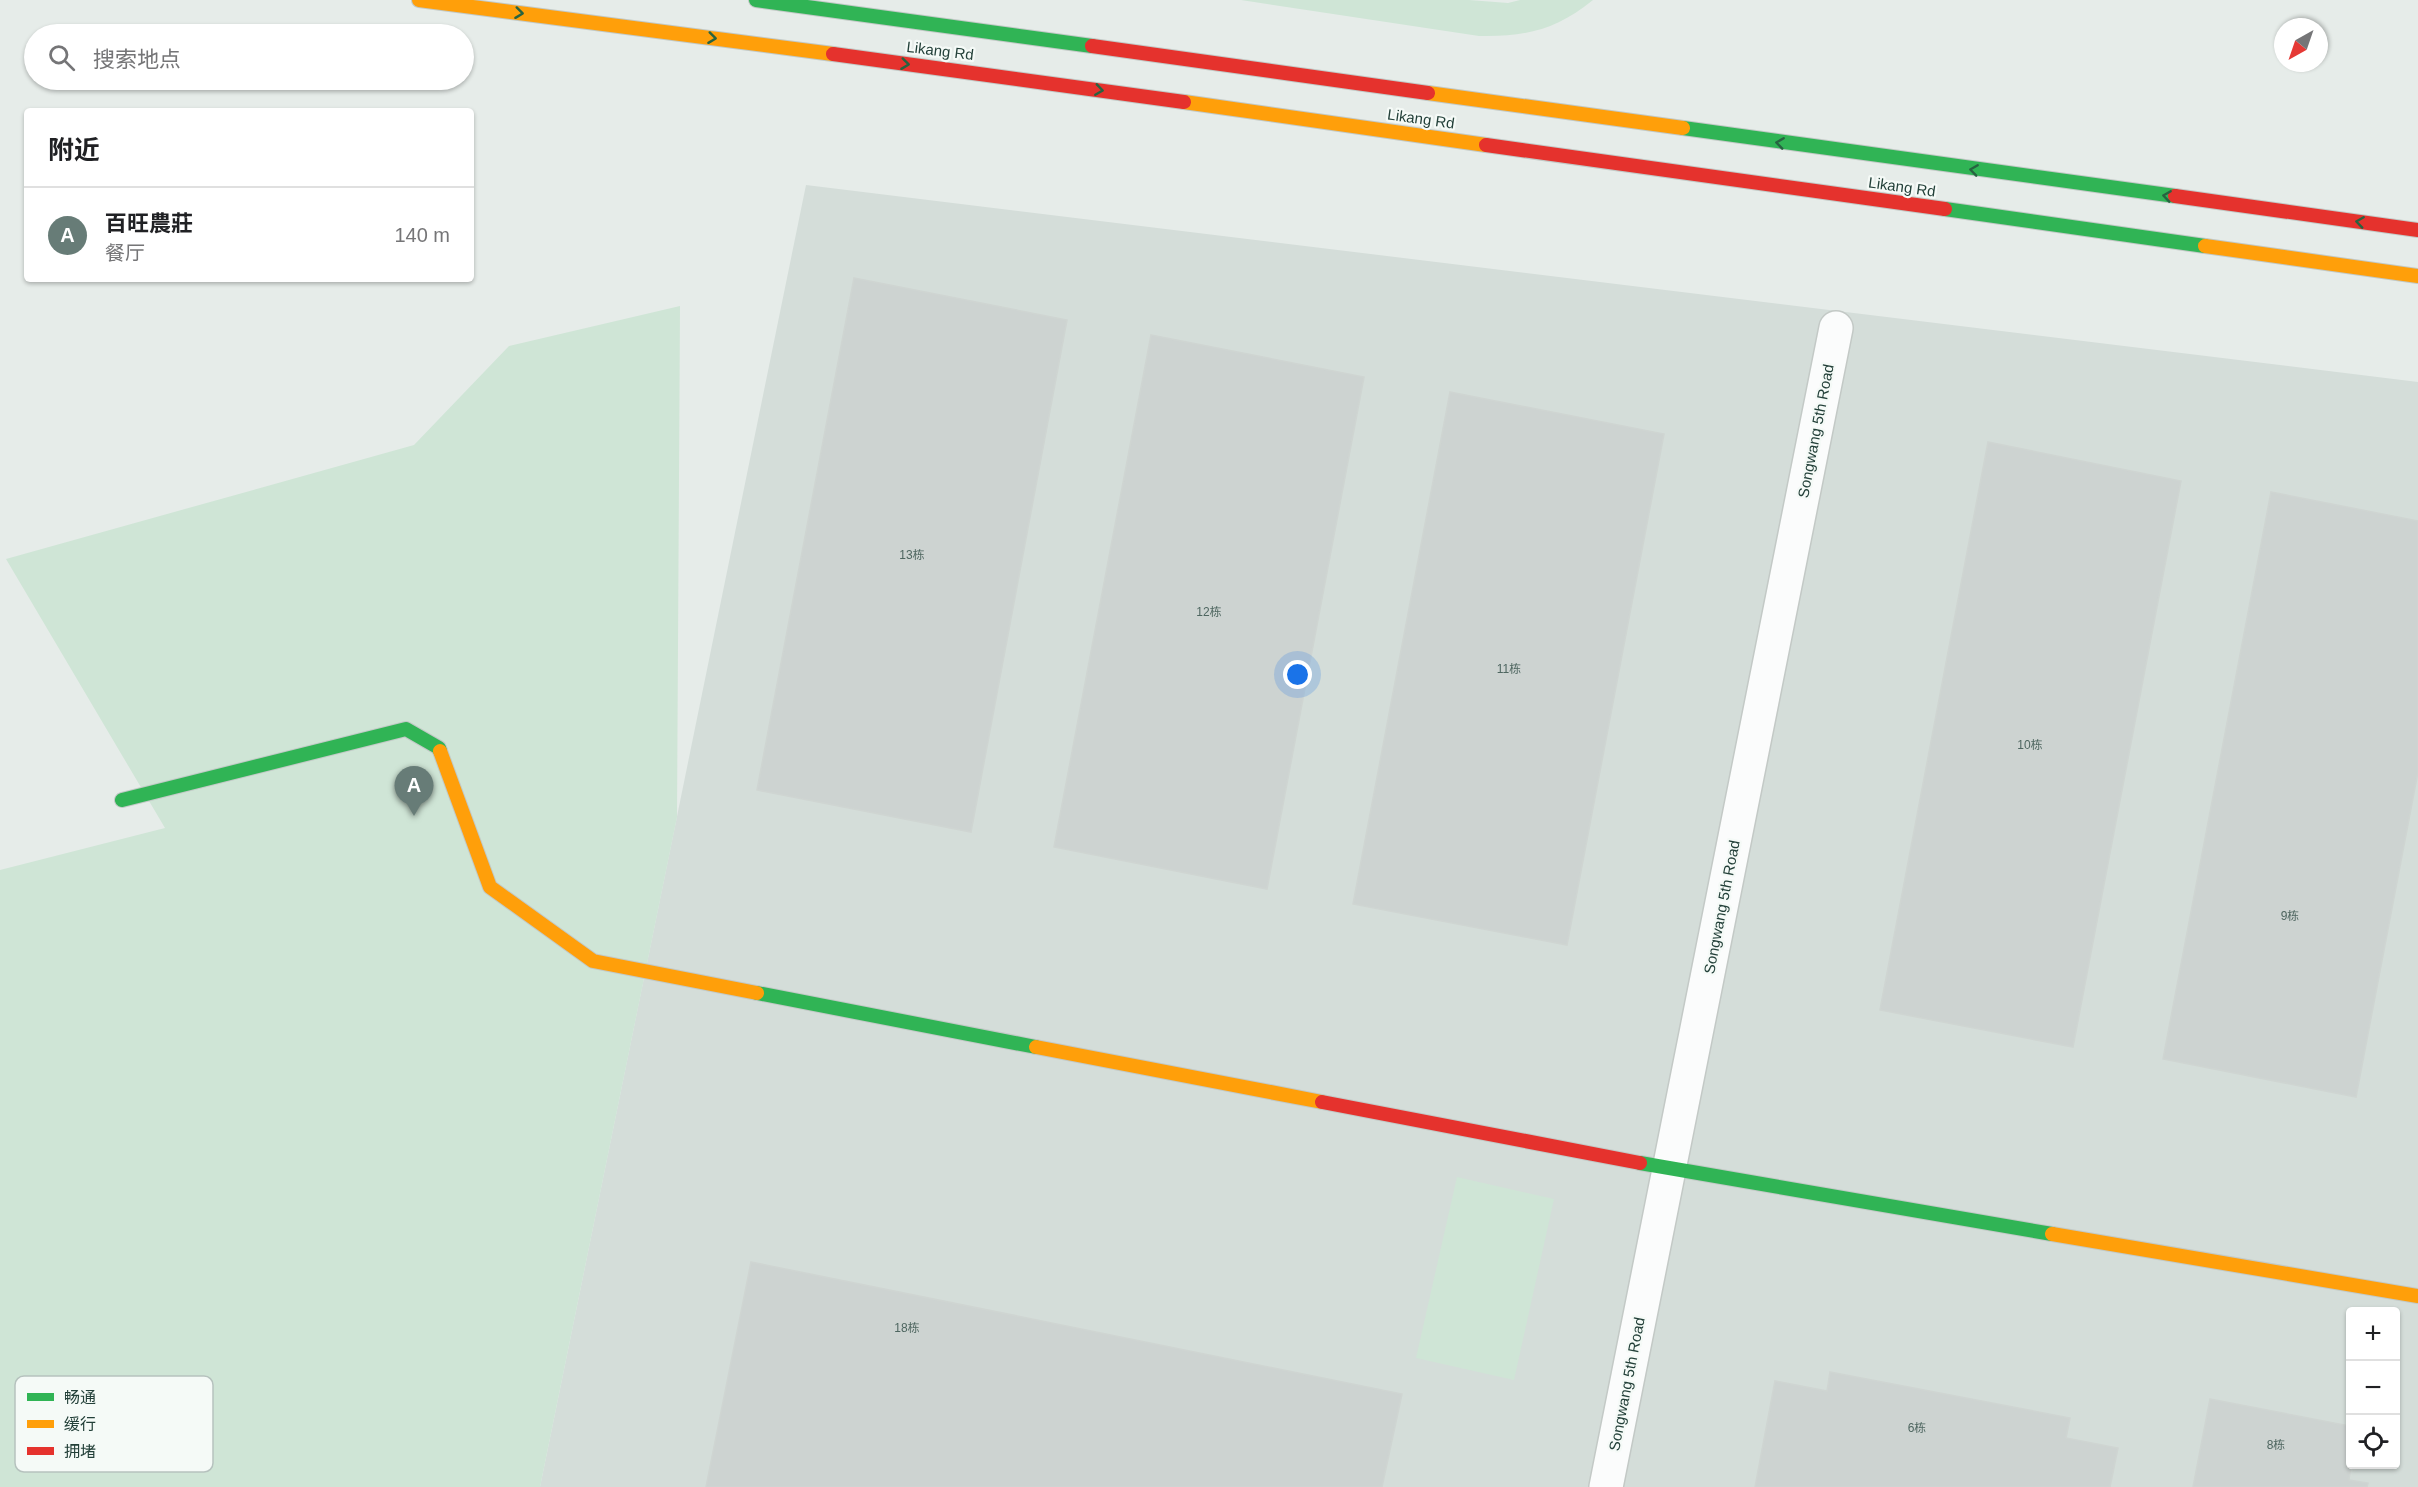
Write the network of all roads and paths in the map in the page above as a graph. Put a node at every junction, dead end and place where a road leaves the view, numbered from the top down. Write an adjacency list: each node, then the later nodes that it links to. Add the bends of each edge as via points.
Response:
1 (419, 0): 4 (street, Likang Rd, one-way to 4, via 977,73)
2 (756, 0): 3 (street, Likang Rd, one-way to 2)
3 (2418, 230)
4 (2418, 276)
5 (1836, 328): 7 (street, Songwang 5th Road)
6 (122, 800): 7 (street, via 406,729 440,748 490,886 592,961)
7 (1670, 1169): 8 (street); 9 (street, Songwang 5th Road)
8 (2418, 1296)
9 (1606, 1487)

